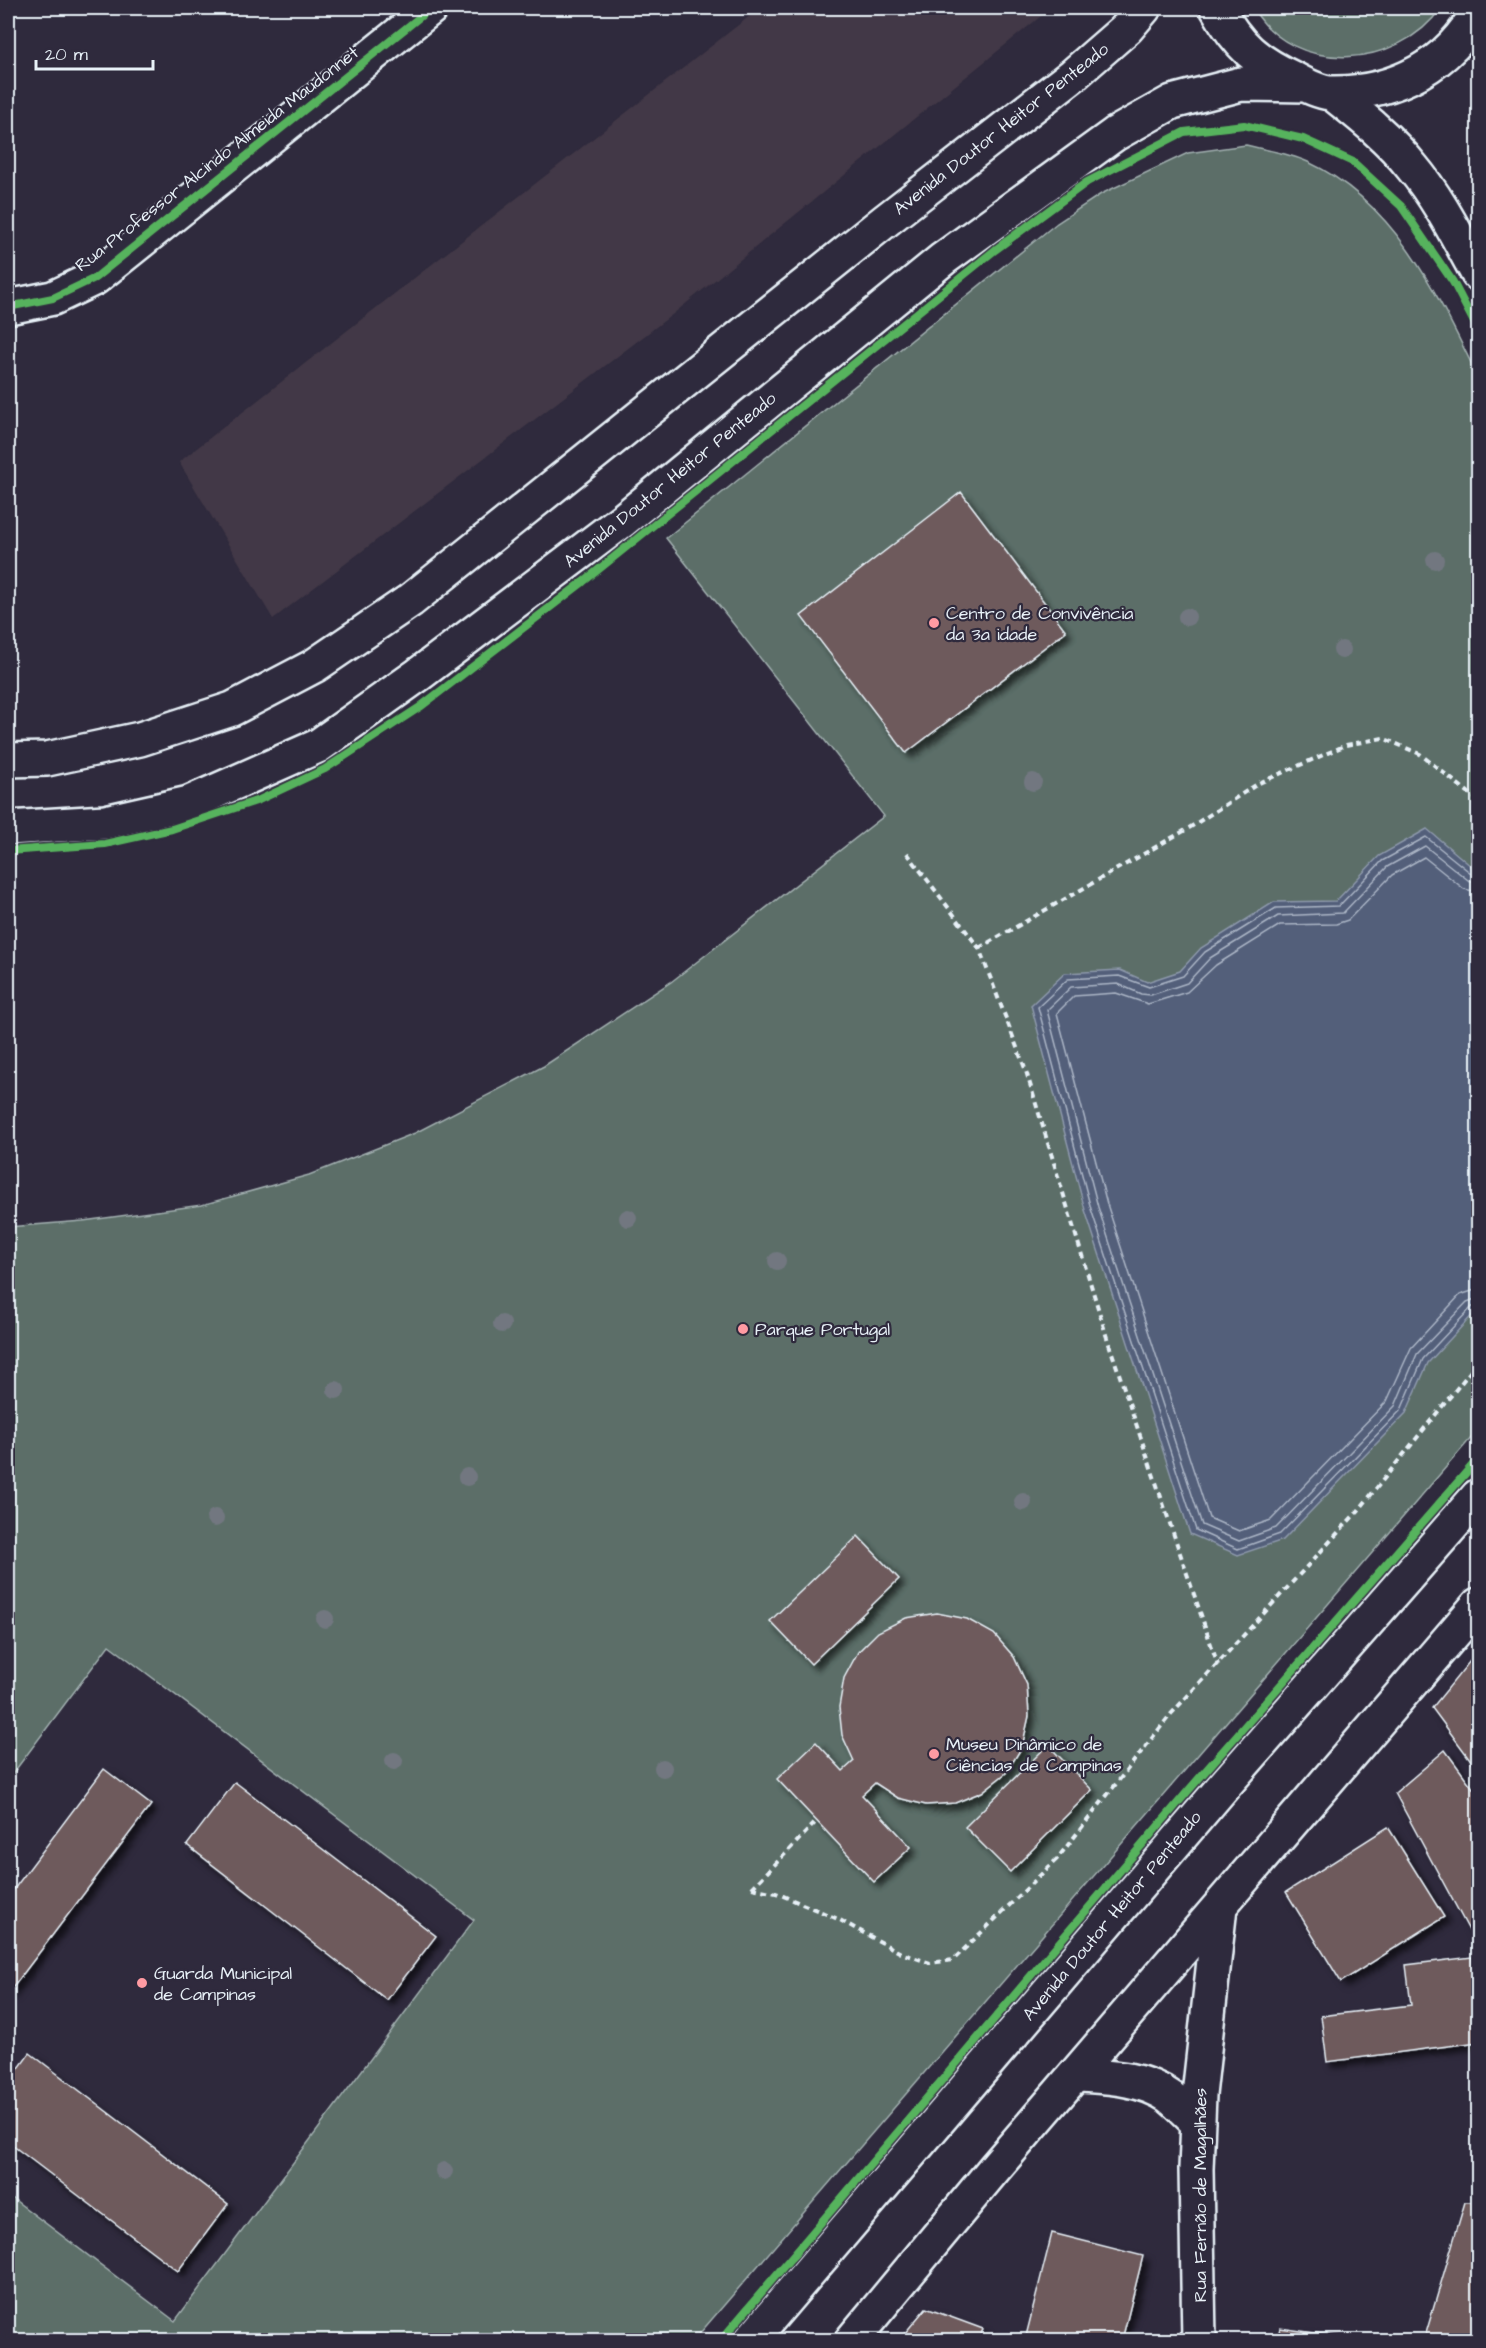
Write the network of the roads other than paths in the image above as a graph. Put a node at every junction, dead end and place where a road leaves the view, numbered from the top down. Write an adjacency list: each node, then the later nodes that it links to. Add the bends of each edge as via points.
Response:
1 (431, 8): 7 (main road, Rua Professor Alcindo Almeida Maudonnet, via 95,278 53,298)
2 (1144, 8): 8 (main road, Avenida Doutor Heitor Penteado, via 1074,75 411,600 314,666 232,709 140,739 47,759)
3 (1217, 8): 5 (main road, via 1231,33 1262,63)
4 (1479, 11): 5 (main road, Avenida Doutor Heitor Penteado, via 1466,33 1434,65 1395,84)
5 (1320, 90): 6 (main road, via 1367,122 1412,167); 9 (main road, Avenida Doutor Heitor Penteado, via 1242,84 1172,102 1115,134 944,260 624,520 318,746 189,803 105,822)
6 (1479, 274)
7 (8, 308)
8 (8, 760)
9 (8, 828)
10 (1479, 1496): 15 (main road, Avenida Doutor Heitor Penteado, via 1221,1788)
11 (1479, 1605): 12 (main road)
12 (1220, 1907): 13 (main road); 14 (main road, Rua Fernão de Magalhães)
13 (1078, 2075): 14 (main road, via 1112,2077 1144,2085 1169,2096); 16 (main road)
14 (1198, 2123): 17 (main road, Rua Fernão de Magalhães)
15 (751, 2340)
16 (852, 2340)
17 (1199, 2340)

